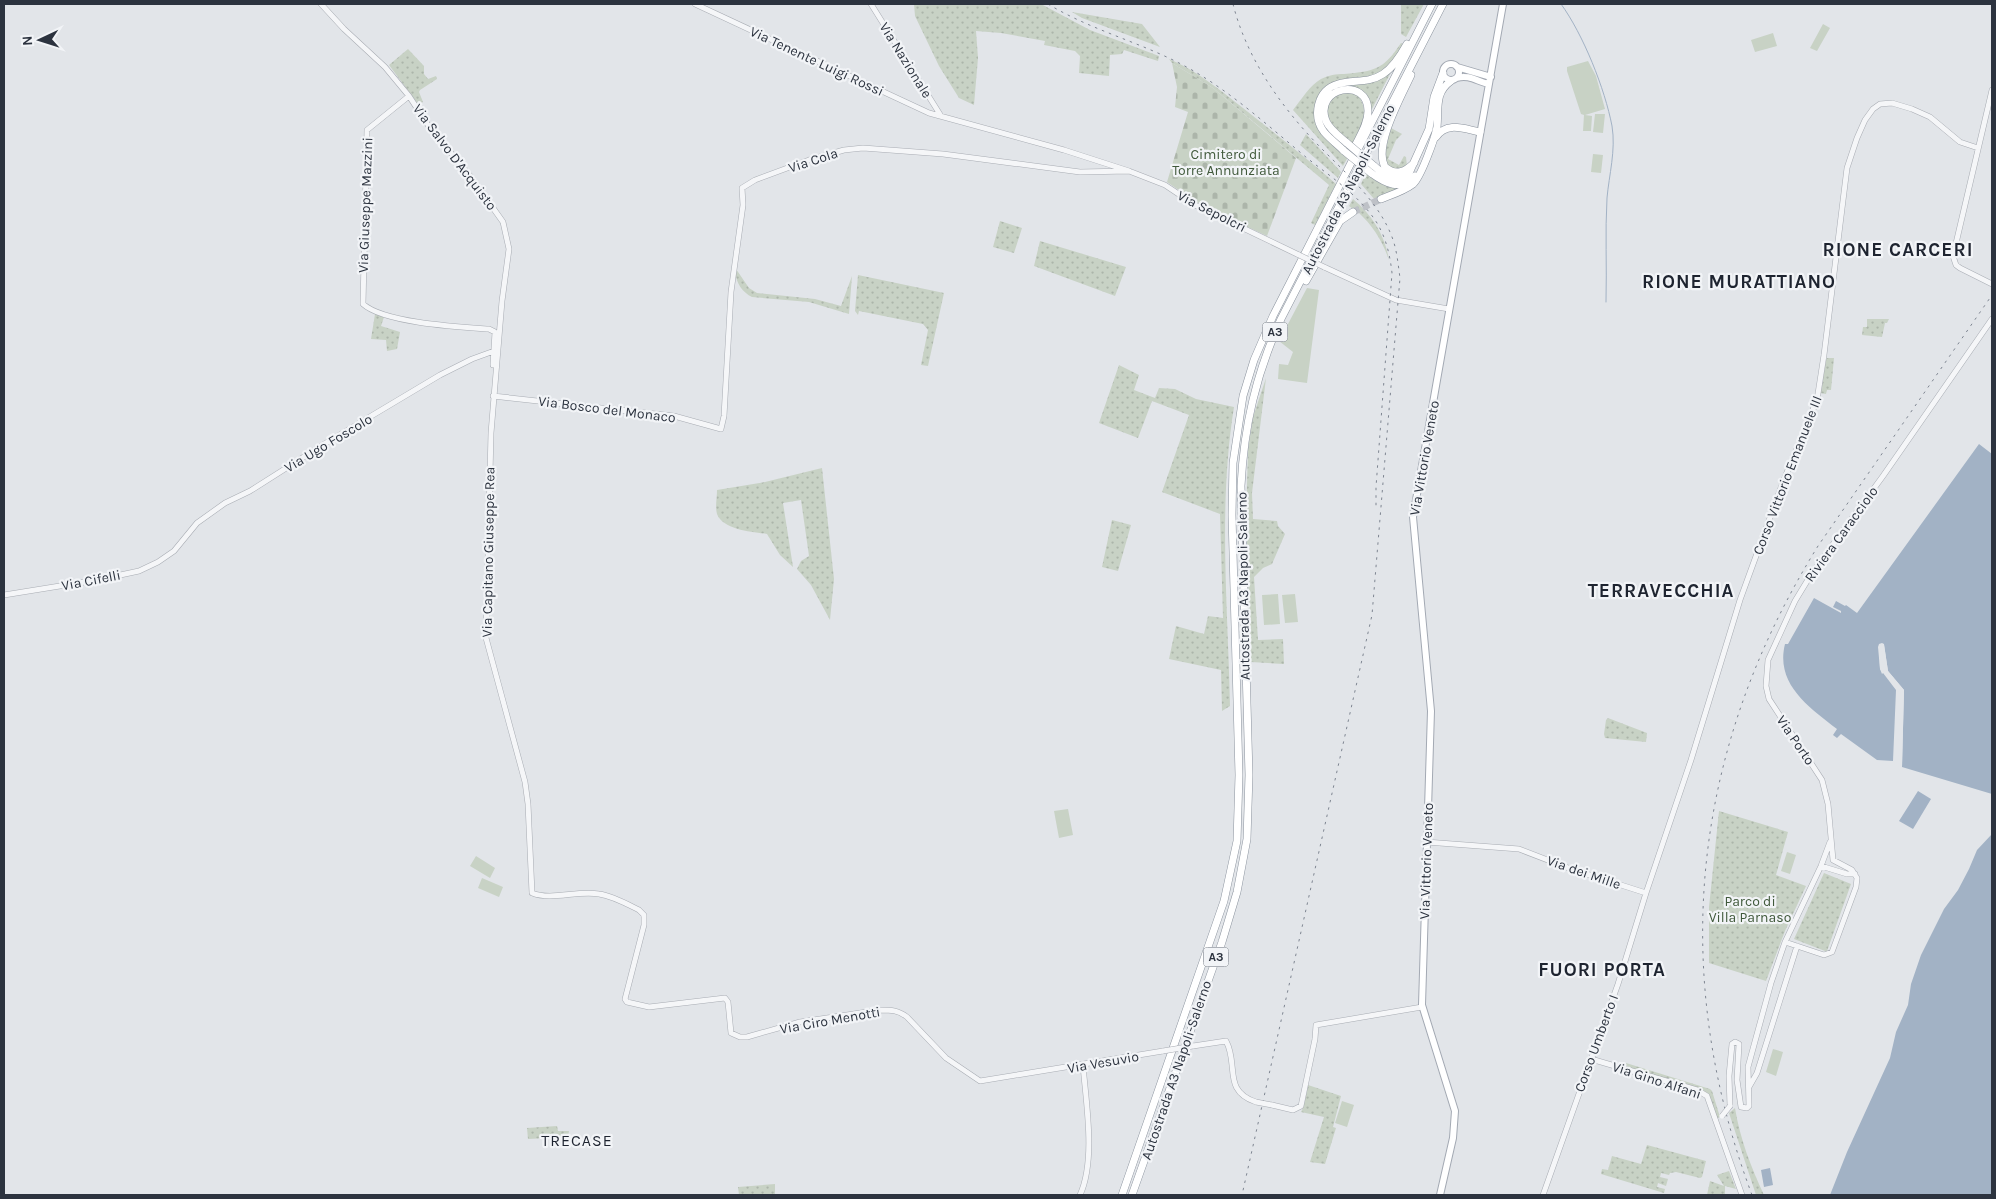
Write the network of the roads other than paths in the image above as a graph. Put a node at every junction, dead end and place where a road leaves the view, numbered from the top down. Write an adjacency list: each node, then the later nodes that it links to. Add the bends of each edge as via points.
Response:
1 (321, 4): 14 (street, Via Salvo D'Acquisto, via 385,66)
2 (694, 4): 15 (street, Via Tenente Luigi Rossi)
3 (871, 4): 15 (street, Via Nazionale)
4 (1428, 4): 18 (highway, via 1396,61 1383,74 1368,80 1338,84 1322,95 1318,107 1319,120 1326,134)
5 (1432, 4): 24 (highway, Autostrada A3 Napoli-Salerno / A3)
6 (1443, 4): 8 (highway, Autostrada A3 Napoli-Salerno / A3)
7 (1503, 4): 12 (main road, Via Vittorio Veneto)
8 (1425, 38): 21 (highway, via 1382,151 1383,164 1390,171 1402,172); 28 (highway, Autostrada A3 Napoli-Salerno / A3)
9 (1457, 66): 10 (main road, via 1447,65); 11 (main road, via 1460,72); 12 (main road)
10 (1443, 72): 11 (main road, via 1446,79); 21 (highway, via 1428,129)
11 (1454, 80): 12 (main road, via 1467,76 1478,81); 17 (highway, via 1443,88 1439,96 1437,128)
12 (1490, 80): 16 (main road, Via Vittorio Veneto)
13 (1991, 93): 19 (street)
14 (409, 96): 31 (street, Via Giuseppe Mazzini, via 368,130 363,304 387,316 441,326 489,329 495,332); 32 (street, Via Salvo D'Acquisto, via 503,222 509,249)
15 (941, 116): 23 (street, Via Sepolcri)
16 (1480, 132): 17 (highway, via 1450,126 1441,130); 29 (main road, Via Vittorio Veneto)
17 (1432, 143): 20 (highway)
18 (1346, 147): 22 (highway, bridge); 24 (highway, via 1329,126 1325,115 1327,100 1343,90 1357,91 1364,97 1368,113)
19 (1978, 148): 27 (street, via 1954,261 1960,268); 37 (street, Corso Vittorio Emanuele III, via 1960,142 1930,118 1892,103 1880,104 1873,109 1861,129 1847,168 1817,400 1740,600)
20 (1426, 158): 22 (highway, via 1416,175 1402,184 1387,184); 25 (highway, via 1414,183)
21 (1414, 162): 22 (highway, via 1407,175 1397,179)
22 (1372, 170)
23 (1129, 171): 29 (street, Via Sepolcri, bridge, via 1165,185 1195,205 1396,300); 33 (street, Via Cola, via 1080,172 943,154 863,148 809,160 742,188 744,205 731,292)
24 (1344, 178): 57 (highway, Autostrada A3 Napoli-Salerno / A3, via 1265,332 1239,416 1232,487 1237,841 1230,879 1207,956)
25 (1381, 199)
26 (1353, 212): 28 (highway, via 1340,221 1313,270)
27 (1992, 284)
28 (1288, 306): 58 (highway, Autostrada A3 Napoli-Salerno / A3, via 1257,381 1241,478 1247,708 1248,822 1245,849 1237,892 1222,942)
29 (1449, 309): 39 (main road, Via Vittorio Veneto, via 1412,517 1430,706)
30 (1992, 319): 36 (street, Riviera Caracciolo, via 1802,589 1770,654 1766,672)
31 (494, 351): 32 (street); 34 (street, Via Ugo Foscolo, via 440,375 250,491 224,503 197,523)
32 (493, 396): 33 (street, Via Bosco del Monaco, via 674,416); 50 (street, Via Capitano Giuseppe Rea, via 486,638 525,782 532,892 537,895 598,893 639,910 644,915 644,925 625,999 627,1002 649,1007 725,998)
33 (721, 429)
34 (174, 551): 35 (street, Via Cifelli, via 139,570)
35 (4, 595)
36 (1767, 692): 38 (street, Via Porto, via 1777,713 1818,773 1828,804)
37 (1675, 805): 42 (street, Corso Umberto I)
38 (1831, 839): 40 (street); 41 (street, Via Porto, via 1833,860)
39 (1426, 842): 42 (street, Via dei Mille, via 1521,849); 45 (main road, Via Vittorio Veneto)
40 (1821, 866): 41 (street); 43 (street)
41 (1855, 874): 44 (street, via 1857,882 1832,952 1824,955)
42 (1646, 893): 51 (street, Corso Umberto I)
43 (1785, 942): 44 (street); 46 (street)
44 (1797, 946): 47 (street)
45 (1422, 1008): 52 (street, Via Vesuvio, bridge, via 1316,1026 1300,1106 1293,1110 1256,1102 1240,1093 1233,1080 1226,1041); 59 (main road, Via Vittorio Veneto, via 1454,1106 1453,1138)
46 (1763, 1010): 47 (street); 48 (street)
47 (1776, 1013): 49 (street)
48 (1761, 1016): 49 (street); 54 (street, via 1748,1067)
49 (1774, 1020): 54 (street, via 1757,1073)
50 (731, 1033): 53 (street, Via Ciro Menotti, via 747,1037 800,1022 880,1010 900,1012 946,1058)
51 (1591, 1059): 55 (street, Via Gino Alfani, via 1704,1093 1711,1103); 60 (street, Corso Umberto I)
52 (1083, 1065): 53 (street, Via Vesuvio); 56 (street, via 1088,1139 1087,1167)
53 (980, 1081)
54 (1748, 1088): 55 (street, bridge, via 1749,1106 1743,1109 1737,1080 1739,1044 1734,1042 1730,1106)
55 (1715, 1119): 61 (street, Via Gino Alfani)
56 (1080, 1195)
57 (1122, 1195)
58 (1132, 1195)
59 (1440, 1195)
60 (1543, 1195)
61 (1742, 1195)

